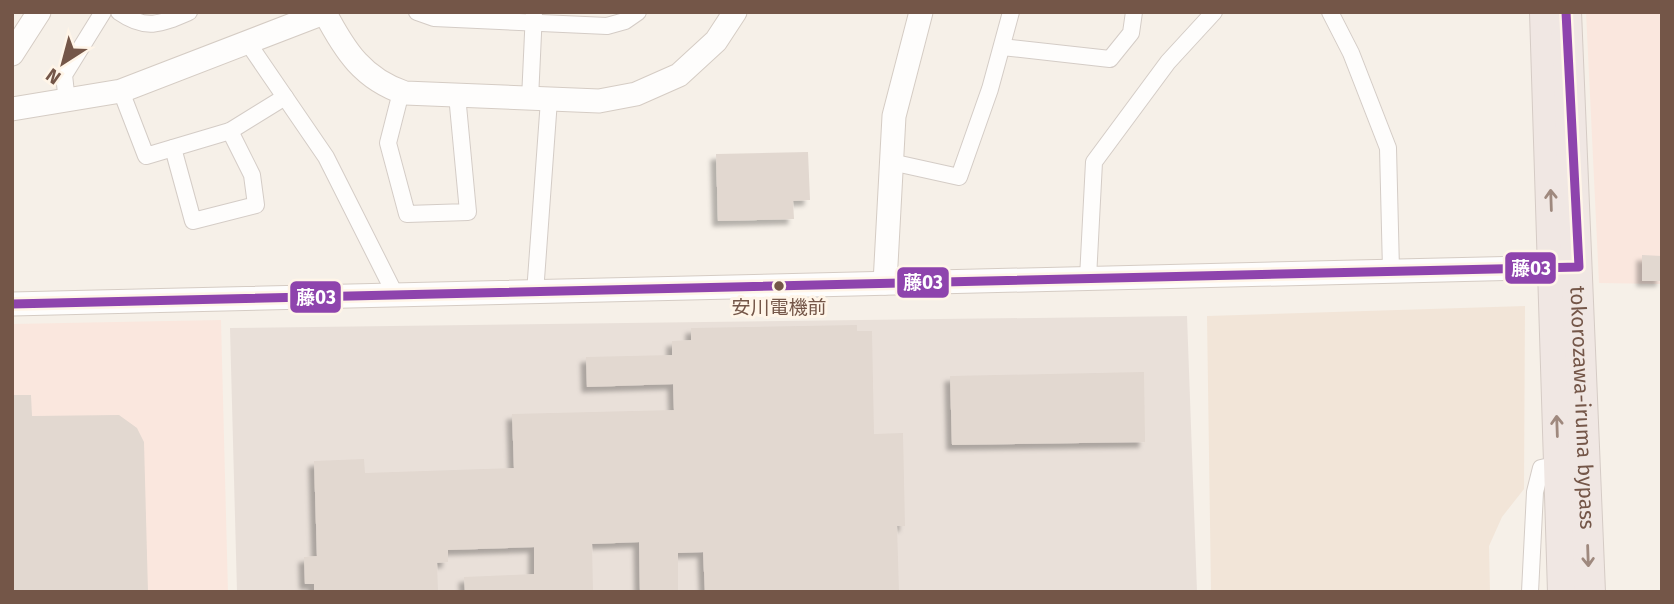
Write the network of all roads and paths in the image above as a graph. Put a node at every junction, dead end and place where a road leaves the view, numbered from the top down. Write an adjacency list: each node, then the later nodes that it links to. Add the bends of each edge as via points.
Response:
1 (39, 12): 19 (street)
2 (103, 12): 25 (street, via 64,75)
3 (119, 12): 4 (street, via 143,25)
4 (190, 12)
5 (417, 12): 16 (street, via 434,18)
6 (639, 12): 16 (street, via 607,26)
7 (736, 12): 24 (street, via 698,60 658,85 599,101)
8 (921, 12): 29 (street, via 897,97)
9 (1011, 12): 18 (street)
10 (1134, 12): 18 (street, via 1131,33 1110,59)
11 (1214, 12): 32 (street, via 1168,62 1094,162)
12 (1330, 12): 31 (street, via 1388,148)
13 (1545, 12): 30 (highway, tokorozawa-iruma bypass, one-way to 13)
14 (1566, 12): 30 (highway, tokorozawa-iruma bypass)
15 (325, 13): 17 (street); 21 (street, via 355,64)
16 (534, 18): 24 (street)
17 (248, 43): 20 (street); 23 (street)
18 (1002, 47): 29 (street, via 959,177)
19 (12, 54)
20 (121, 91): 25 (street); 28 (street, via 146,156)
21 (401, 92): 22 (street); 22 (street, via 388,144 407,215 468,212)
22 (457, 95): 24 (street)
23 (285, 97): 27 (street); 35 (street, via 326,157)
24 (540, 99): 34 (street)
25 (66, 102): 26 (street)
26 (12, 109)
27 (230, 131): 28 (street); 28 (street, via 252,175 256,205 193,222)
28 (173, 148)
29 (891, 162): 33 (street)
30 (1566, 267): 31 (street); 37 (highway, tokorozawa-iruma bypass, one-way to 30); 40 (highway, tokorozawa-iruma bypass, one-way to 40)
31 (1391, 270): 32 (street)
32 (1088, 278): 33 (street)
33 (885, 283): 34 (street)
34 (535, 293): 35 (street)
35 (396, 296): 36 (street)
36 (12, 304)
37 (1559, 464): 38 (street, via 1541,468 1538,480); 39 (highway, tokorozawa-iruma bypass)
38 (1530, 592)
39 (1563, 592)
40 (1590, 592)

